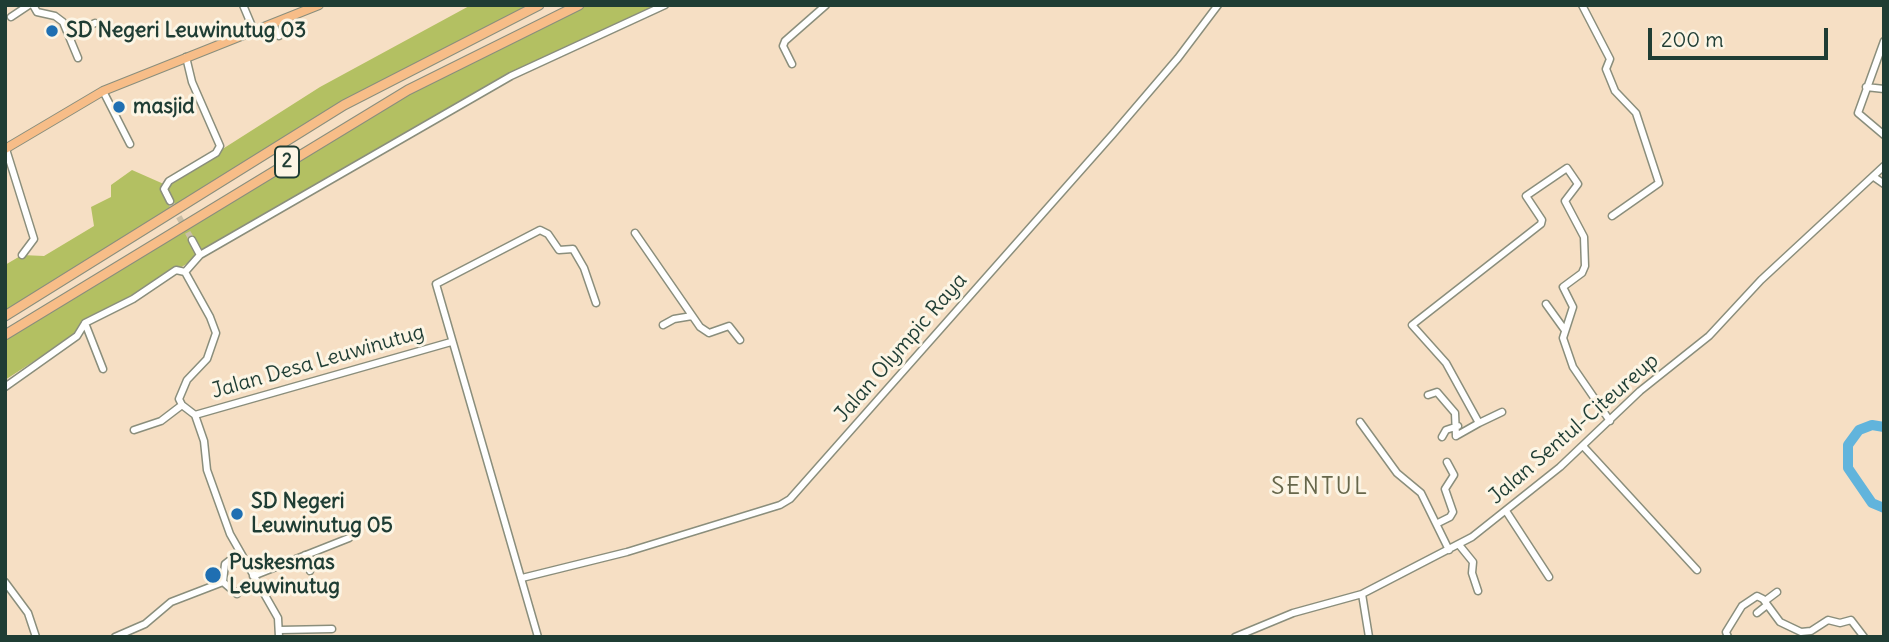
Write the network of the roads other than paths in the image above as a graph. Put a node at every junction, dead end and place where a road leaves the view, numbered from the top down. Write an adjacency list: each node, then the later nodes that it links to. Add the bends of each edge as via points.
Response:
1 (31, 5): 10 (street); 14 (street, via 63,22)
2 (243, 5): 13 (street)
3 (320, 5): 12 (main road)
4 (538, 5): 38 (highway, 2, via 344,105)
5 (579, 5): 43 (highway, 2, via 375,109)
6 (665, 5): 34 (street, via 511,76)
7 (826, 5): 19 (street, via 785,41)
8 (1217, 5): 71 (street, Jalan Olympic Raya, via 1114,134 790,499 627,551)
9 (1582, 5): 30 (street, via 1610,59 1606,69 1615,92 1636,113 1659,183)
10 (11, 17)
11 (95, 23): 14 (street)
12 (273, 24): 13 (main road); 15 (street)
13 (254, 31): 17 (main road)
14 (69, 36): 18 (street)
15 (279, 36)
16 (1884, 41): 20 (street)
17 (186, 57): 22 (main road); 29 (street, via 220,146 216,153 169,181 164,189)
18 (78, 58)
19 (792, 64)
20 (1866, 87): 21 (street); 23 (street, via 1858,113)
21 (1884, 89)
22 (103, 91): 24 (street); 25 (main road)
23 (1884, 135)
24 (130, 145)
25 (6, 148): 33 (street, via 34,239)
26 (1884, 166): 27 (street, Jalan Sentul-Citeureup)
27 (1874, 177): 28 (street); 52 (street, Jalan Sentul-Citeureup, via 1761,280 1709,336)
28 (1884, 184)
29 (170, 201)
30 (1612, 216)
31 (635, 233): 39 (street)
32 (192, 240): 34 (street)
33 (22, 255)
34 (200, 255): 35 (street)
35 (185, 272): 40 (street, via 177,270); 49 (street, Jalan Desa Leuwinutug, via 216,334 207,359 181,390)
36 (596, 303): 45 (street, via 573,249 559,250 548,234 537,230 436,284)
37 (1546, 304): 42 (street)
38 (5, 316)
39 (692, 316): 41 (street); 44 (street, via 707,333 729,326)
40 (85, 323): 46 (street); 47 (street, via 77,335)
41 (663, 325)
42 (1564, 328): 52 (street, via 1563,342 1573,367); 54 (street, via 1573,304 1563,287 1585,269 1584,237 1564,200 1577,187 1567,168 1526,196 1541,224 1412,325 1446,363)
43 (5, 335)
44 (740, 340)
45 (451, 342): 51 (street, Jalan Desa Leuwinutug); 71 (street)
46 (103, 369)
47 (5, 387)
48 (1428, 395): 55 (street, via 1440,394 1457,416)
49 (182, 405): 51 (street, Jalan Desa Leuwinutug); 56 (street, via 161,421)
50 (1502, 412): 54 (street)
51 (195, 415): 65 (street, Jalan Desa Leuwinutug, via 207,470)
52 (1610, 421): 58 (street, Jalan Sentul-Citeureup)
53 (1360, 422): 61 (street, via 1397,473 1422,493)
54 (1479, 423): 55 (street, via 1455,436)
55 (1458, 426): 57 (street, via 1446,430)
56 (134, 430)
57 (1442, 437)
58 (1583, 446): 60 (street, Jalan Sentul-Citeureup); 67 (street)
59 (1447, 461): 61 (street, via 1454,475 1444,489 1453,512)
60 (1506, 511): 63 (street, Jalan Sentul-Citeureup); 70 (street)
61 (1438, 523): 64 (street)
62 (349, 538): 66 (street)
63 (1460, 546): 64 (street, Jalan Sentul-Citeureup); 74 (street, via 1474,562)
64 (1449, 550): 77 (street, Jalan Sentul-Citeureup)
65 (239, 553): 69 (street, Jalan Desa Leuwinutug); 73 (street, via 225,564)
66 (305, 555): 68 (street); 69 (street)
67 (1697, 570)
68 (310, 571)
69 (253, 576): 81 (street, Jalan Desa Leuwinutug, via 278,618)
70 (1549, 577)
71 (522, 578): 84 (street)
72 (5, 582): 82 (street, via 28,613)
73 (225, 582): 76 (street); 83 (street, via 170,602 145,624)
74 (1478, 591)
75 (1777, 592): 78 (street)
76 (237, 594)
77 (1362, 594): 85 (street, Jalan Sentul-Citeureup, via 1293,613); 86 (street)
78 (1766, 603): 79 (street); 87 (street, via 1754,597 1742,606 1726,632); 88 (street, via 1780,622 1801,632 1828,620 1852,620)
79 (1757, 613)
80 (332, 629): 81 (street)
81 (280, 634)
82 (36, 637)
83 (115, 637)
84 (538, 637)
85 (1235, 637)
86 (1369, 637)
87 (1728, 637)
88 (1864, 637)

